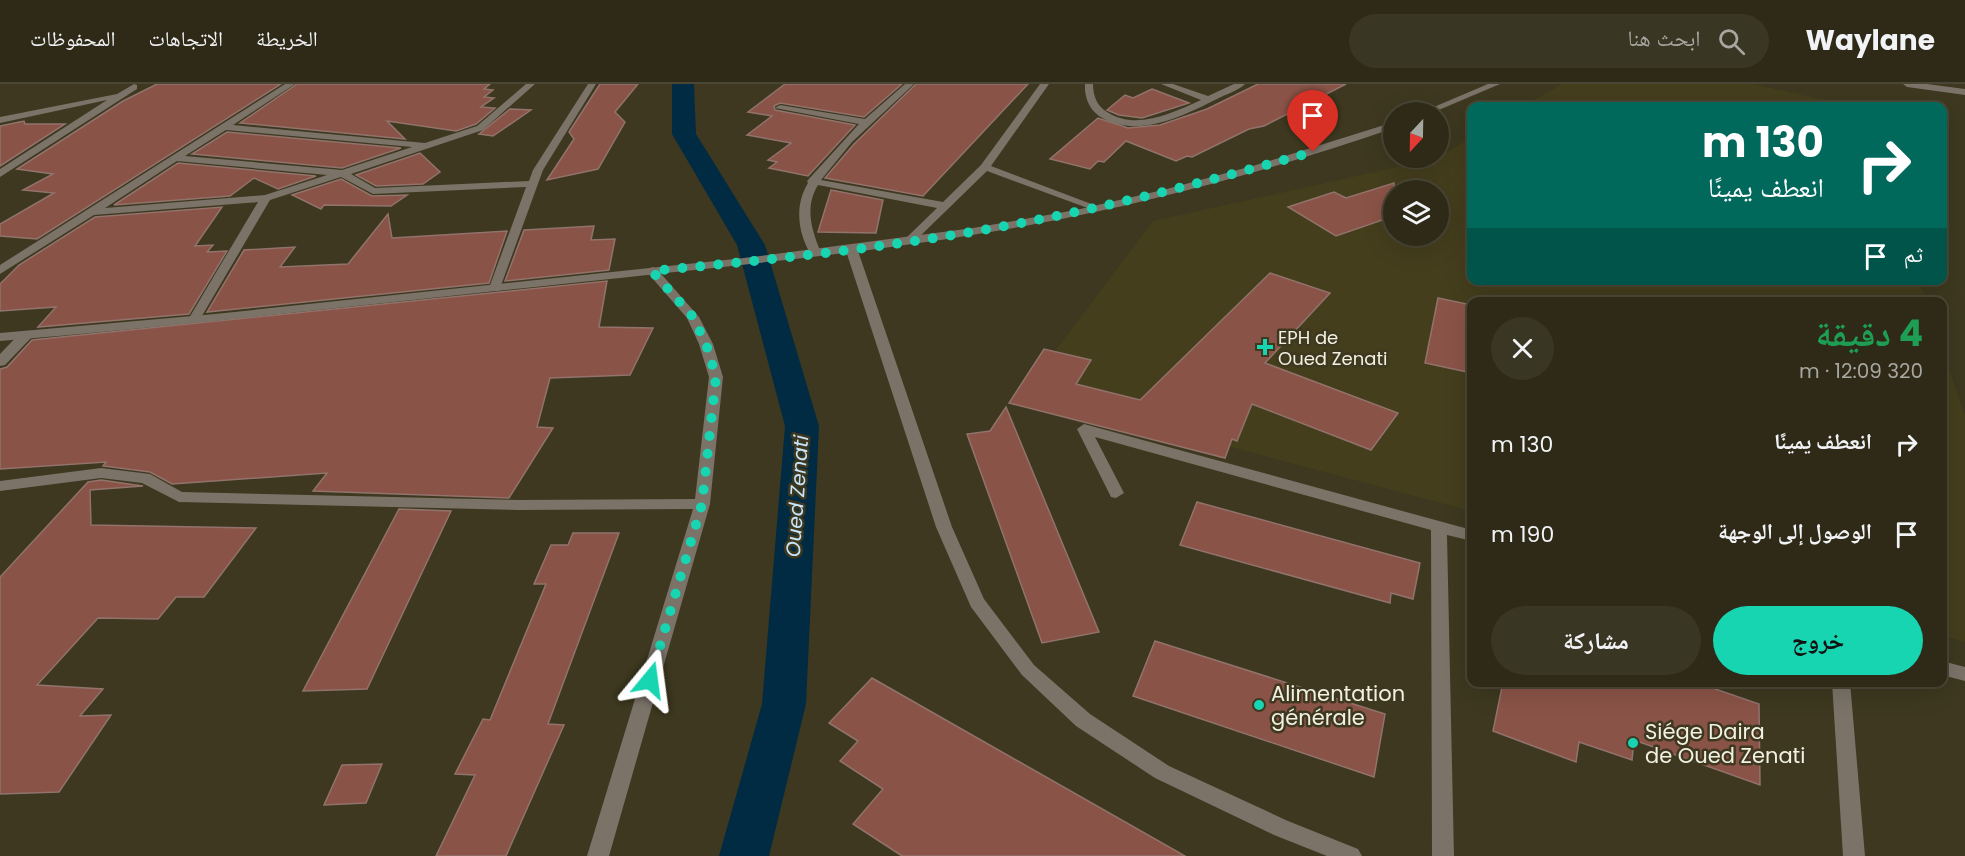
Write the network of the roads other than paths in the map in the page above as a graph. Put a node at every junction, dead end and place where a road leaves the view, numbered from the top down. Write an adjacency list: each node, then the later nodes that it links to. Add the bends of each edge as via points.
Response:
1 (291, 84): 19 (street)
2 (531, 84): 21 (street, via 480,128)
3 (592, 84): 27 (street)
4 (906, 84): 18 (street)
5 (1045, 84): 23 (street)
6 (1089, 84): 14 (street, via 1096,109 1103,116 1136,125 1154,123)
7 (1165, 84): 14 (street)
8 (1240, 84): 14 (street)
9 (1496, 84): 15 (street)
10 (1907, 84): 12 (street)
11 (138, 85): 13 (street)
12 (1965, 93)
13 (124, 94): 17 (street); 25 (street)
14 (1207, 99)
15 (1449, 103)
16 (780, 108): 18 (street)
17 (0, 120)
18 (869, 123): 26 (street)
19 (224, 127): 21 (street); 22 (street)
20 (1383, 129): 30 (street, via 1222,178)
21 (428, 145): 24 (street)
22 (175, 158): 24 (street); 31 (street)
23 (985, 167): 29 (street); 30 (street)
24 (342, 173): 27 (street, via 373,191); 28 (street)
25 (0, 174)
26 (812, 181): 29 (street); 34 (street, via 805,204 805,228)
27 (533, 184): 37 (street)
28 (266, 198): 31 (street); 38 (street)
29 (946, 206): 32 (street)
30 (1097, 208): 32 (street)
31 (92, 212): 35 (street)
32 (909, 241): 33 (street)
33 (851, 248): 34 (street); 51 (street, via 944,526 976,602 1028,670 1083,720 1162,772 1281,828)
34 (815, 253): 36 (street)
35 (0, 270)
36 (652, 271): 37 (street); 44 (street, via 693,317 716,377)
37 (495, 288): 38 (street)
38 (195, 318): 39 (street)
39 (26, 335): 40 (street); 41 (street)
40 (0, 337)
41 (0, 362)
42 (0, 486): 44 (street, via 101,473 145,477 179,496 518,506)
43 (1116, 493): 45 (street, via 1084,429)
44 (702, 504): 50 (street)
45 (1439, 527): 46 (street); 52 (street)
46 (1467, 535)
47 (1947, 669): 48 (street)
48 (1965, 674)
49 (1841, 687): 53 (street)
50 (598, 856)
51 (1352, 856)
52 (1443, 856)
53 (1854, 856)

